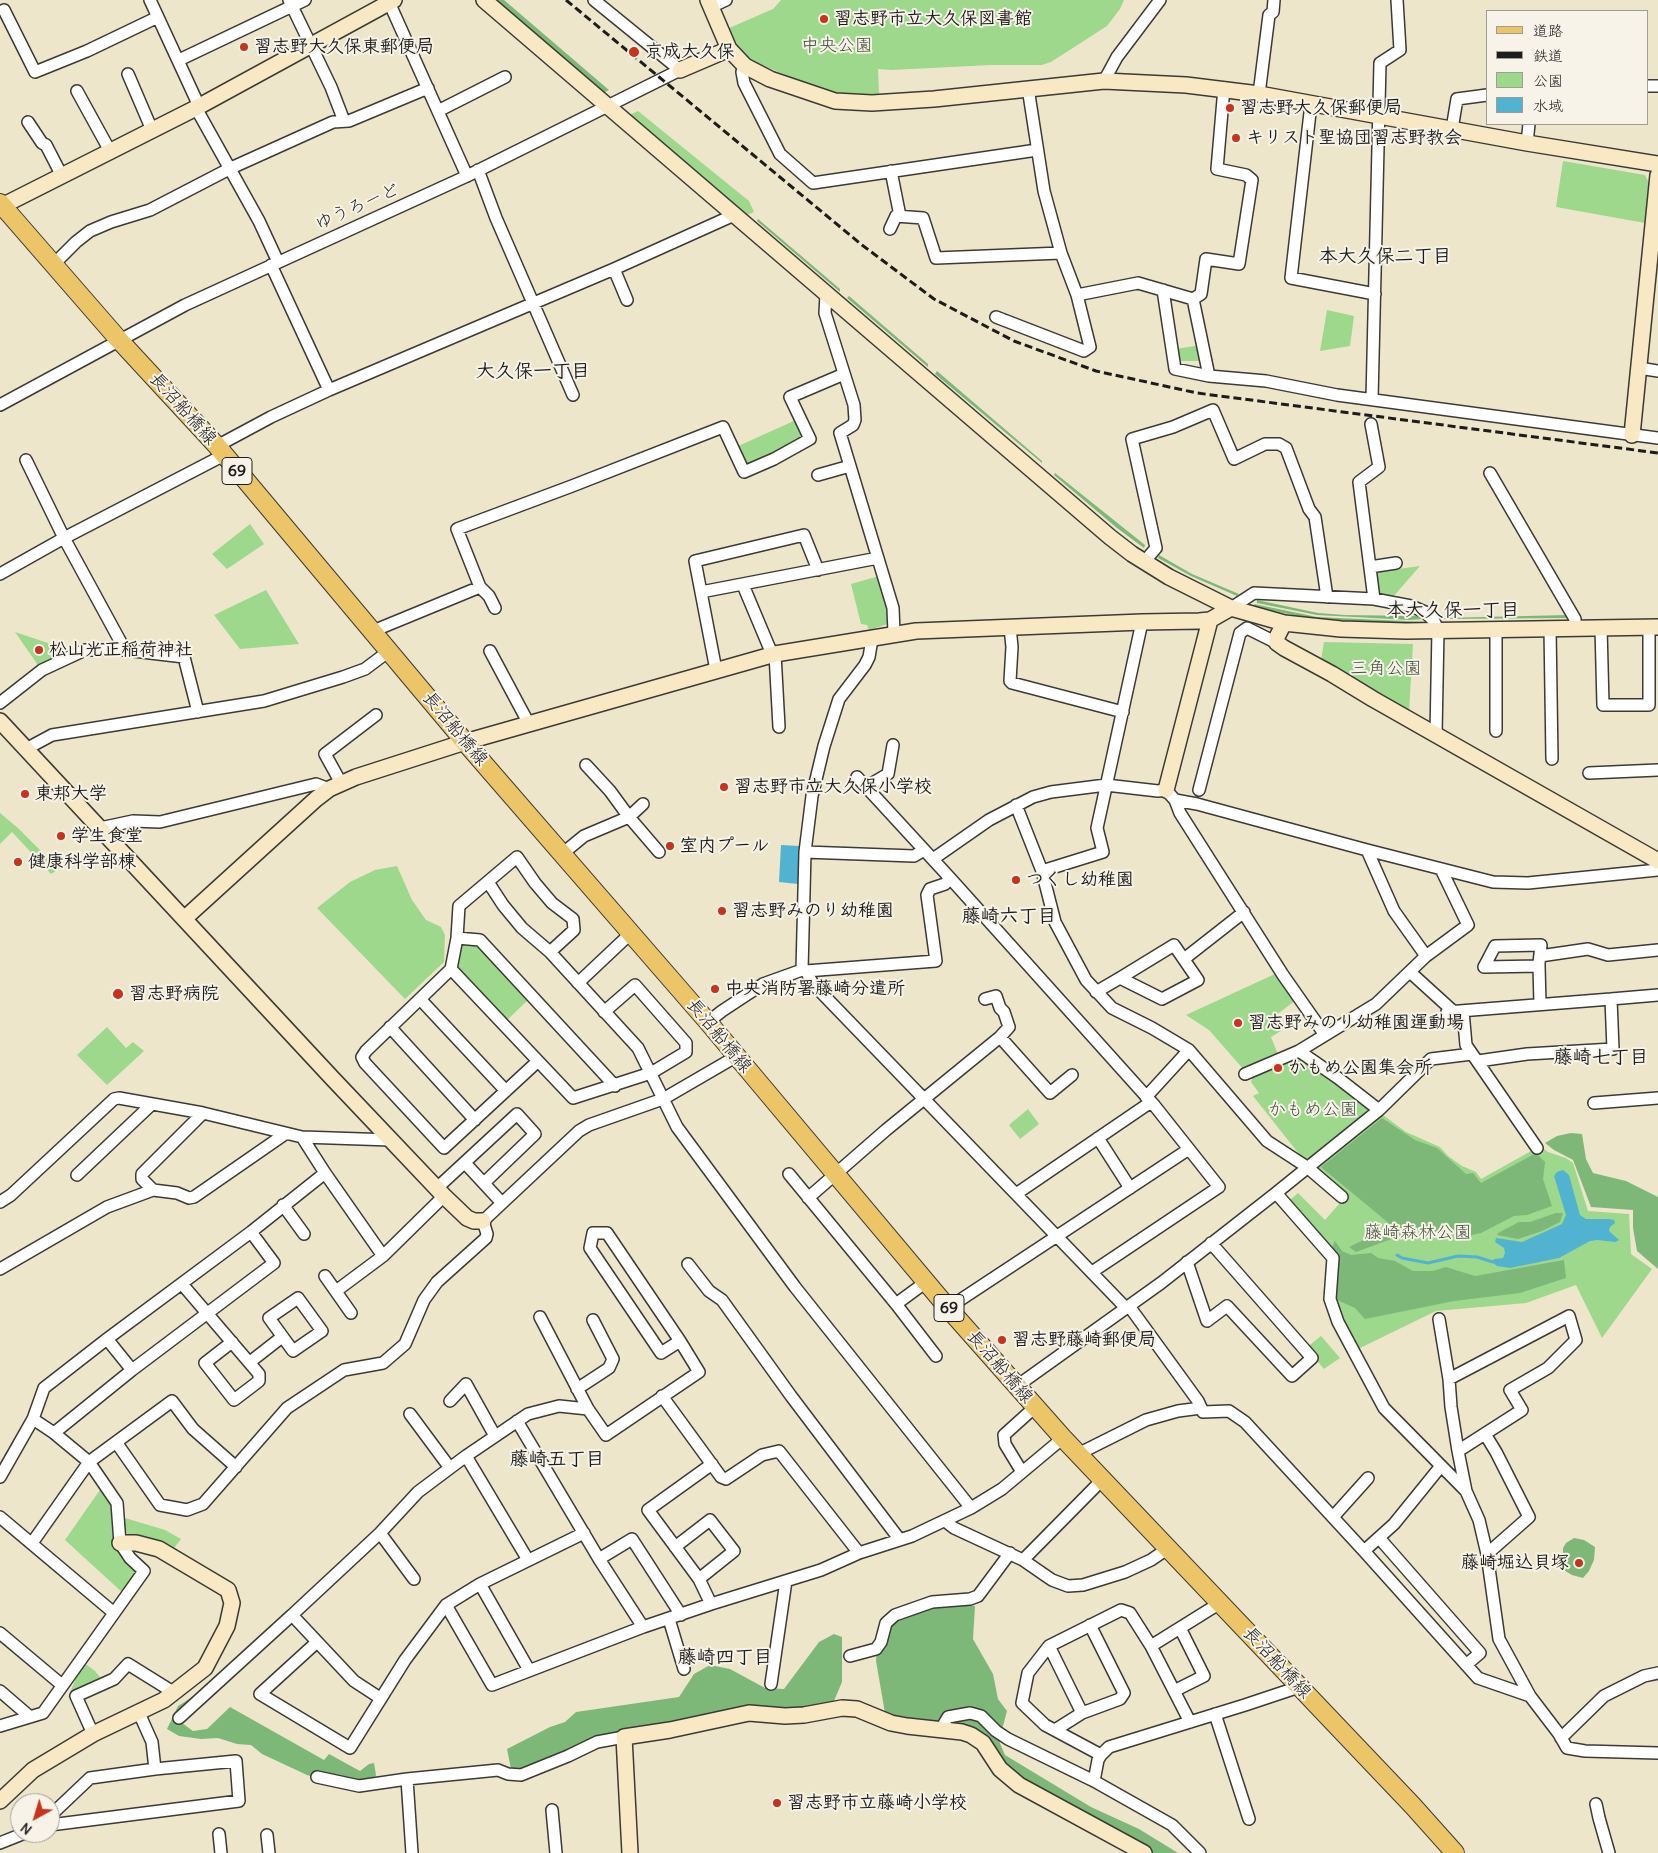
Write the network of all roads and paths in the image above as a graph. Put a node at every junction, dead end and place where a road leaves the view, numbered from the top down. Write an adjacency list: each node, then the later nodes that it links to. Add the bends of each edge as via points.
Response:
1 (150, 0): 13 (street)
2 (305, 0): 10 (street)
3 (484, 0): 29 (street)
4 (594, 0): 18 (street)
5 (726, 0): 11 (street)
6 (1160, 0): 21 (street, via 1116,57)
7 (1274, 0): 26 (street)
8 (1397, 0): 32 (street, via 1400,50 1380,63)
9 (391, 1): 14 (street); 22 (street)
10 (291, 3): 14 (street); 16 (street)
11 (709, 4): 15 (street)
12 (4, 10): 13 (street, via 35,72 87,52)
13 (158, 17): 16 (street)
14 (312, 45): 30 (street); 33 (street)
15 (729, 49): 17 (street); 18 (street)
16 (179, 60): 30 (street)
17 (745, 66): 23 (street, via 770,79 843,102 934,99); 44 (street, via 742,72 744,83 780,154 813,183)
18 (680, 70): 29 (street, ゆうろーど)
19 (128, 74): 37 (street)
20 (505, 77): 31 (street)
21 (1104, 81): 23 (street); 24 (street)
22 (428, 88): 31 (street); 33 (street)
23 (1028, 88): 39 (street)
24 (1224, 88): 26 (street); 61 (street, via 1217,169 1246,175 1252,180 1239,264 1206,259 1201,294)
25 (77, 91): 40 (street)
26 (1259, 94): 28 (street)
27 (1486, 95): 36 (street, via 1457,99)
28 (1311, 104): 32 (street); 59 (street, via 1291,278)
29 (608, 106): 43 (street, ゆうろーど); 49 (street)
30 (198, 107): 37 (street); 42 (street)
31 (438, 111): 47 (street)
32 (1379, 116): 36 (street); 59 (street)
33 (344, 121): 42 (street, via 333,122)
34 (28, 122): 46 (street, via 46,145)
35 (1529, 125): 38 (street)
36 (1452, 129): 38 (street)
37 (152, 130): 40 (street)
38 (1527, 143): 41 (street)
39 (1038, 150): 44 (street); 53 (street, via 1044,191)
40 (110, 151): 46 (street)
41 (1658, 164)
42 (230, 168): 54 (street, via 259,221); 55 (street, via 150,210 90,232)
43 (478, 170): 47 (street, ゆうろーど); 63 (street)
44 (891, 171): 50 (street)
45 (1658, 175): 52 (street)
46 (62, 176): 48 (street)
47 (467, 176): 54 (street, ゆうろーど)
48 (1, 205): 55 (main road, 長沼船橋線 / 69)
49 (734, 215): 56 (street); 58 (street)
50 (900, 216): 51 (street, via 896,216); 53 (street, via 922,218 936,258)
51 (890, 228)
52 (1654, 251): 66 (street)
53 (1060, 252): 60 (street)
54 (274, 263): 65 (street, ゆうろーど, via 185,305); 70 (street)
55 (54, 264): 65 (main road, 長沼船橋線 / 69)
56 (614, 269): 62 (street); 63 (street)
57 (1163, 290): 60 (street, via 1138,282); 61 (street); 69 (street, via 1175,369)
58 (826, 294): 68 (street, via 825,314); 84 (street, via 1094,524)
59 (1375, 294): 72 (street)
60 (1077, 295): 64 (street, via 1090,347 1084,351)
61 (1193, 299): 69 (street)
62 (627, 300)
63 (534, 303): 70 (street); 71 (street)
64 (996, 317)
65 (120, 341): 73 (street, ゆうろーど); 77 (main road, 長沼船橋線 / 69)
66 (1639, 368): 67 (street); 75 (street)
67 (1658, 372)
68 (844, 374): 79 (street, via 854,405 855,420 840,433); 90 (street, via 790,396 810,439 744,472 723,427 457,529)
69 (1209, 376): 72 (street, via 1266,381)
70 (329, 390): 77 (street, via 271,417)
71 (573, 394)
72 (1372, 399): 75 (street)
73 (0, 405)
74 (1371, 424): 86 (street, via 1379,467 1359,482)
75 (1632, 435): 76 (street)
76 (1658, 438)
77 (221, 451): 82 (street); 106 (main road, 長沼船橋線 / 69)
78 (26, 460): 82 (street)
79 (850, 466): 81 (street); 83 (street)
80 (1490, 473): 100 (street, via 1575,618)
81 (818, 475)
82 (64, 538): 88 (street); 110 (street)
83 (878, 558): 87 (street); 107 (street, via 893,608)
84 (1144, 562): 92 (street, via 1156,548 1132,439 1173,427 1213,410 1234,459 1265,444 1279,444 1286,448 1308,509 1315,517); 95 (street)
85 (1396, 563): 86 (street)
86 (1370, 566): 93 (street)
87 (818, 570): 89 (street); 91 (street, via 804,535 694,561)
88 (0, 574)
89 (743, 585): 91 (street); 113 (street)
90 (480, 587): 94 (street); 106 (street)
91 (701, 592): 114 (street)
92 (1327, 597): 93 (street); 95 (street, via 1254,593)
93 (1374, 599): 105 (street, via 1402,603 1425,612)
94 (495, 608)
95 (1231, 608): 96 (street); 98 (street)
96 (1210, 620): 97 (street); 136 (street)
97 (1142, 622): 99 (street); 117 (street)
98 (1284, 623): 105 (street, via 1341,629); 109 (street)
99 (1010, 627): 107 (street); 117 (street, via 1012,683)
100 (1575, 627): 101 (street); 103 (street)
101 (1601, 627): 102 (street); 102 (street, via 1603,705 1649,705)
102 (1653, 627)
103 (1550, 628): 104 (street); 127 (street)
104 (1496, 629): 105 (street); 122 (street)
105 (1438, 630): 123 (street)
106 (373, 631): 111 (main road, 長沼船橋線 / 69)
107 (894, 633): 108 (street)
108 (872, 639): 113 (street); 144 (street, via 865,665 839,699 824,746 812,796)
109 (1277, 643): 123 (street); 135 (street, via 1247,628 1240,632)
110 (125, 650): 115 (street, via 85,650 42,670); 116 (street, via 184,657)
111 (389, 651): 116 (street, via 365,669 343,677 264,701); 124 (main road, 長沼船橋線 / 69)
112 (490, 651): 120 (street)
113 (773, 654): 114 (street); 121 (street)
114 (716, 670): 120 (street)
115 (0, 702)
116 (198, 712): 126 (street, via 52,735)
117 (1123, 712): 132 (street)
118 (376, 715): 133 (street, via 324,754)
119 (0, 721): 126 (street)
120 (529, 724): 124 (street)
121 (779, 727)
122 (1496, 731)
123 (1436, 734): 147 (street)
124 (465, 742): 133 (street); 145 (main road, 長沼船橋線 / 69)
125 (893, 745): 134 (street, via 888,774)
126 (26, 749): 140 (street)
127 (1552, 759)
128 (586, 765): 139 (street)
129 (1658, 770): 130 (street)
130 (1589, 773)
131 (856, 777): 134 (street)
132 (1106, 785): 136 (street); 138 (street, via 1041,794); 150 (street, via 1097,828 1103,852)
133 (335, 786): 140 (street, via 316,784 160,822 133,821); 154 (street)
134 (866, 787): 141 (street)
135 (1199, 790)
136 (1171, 795): 142 (street); 153 (street)
137 (643, 804): 139 (street)
138 (1016, 805): 146 (street); 150 (street)
139 (629, 817): 143 (street); 145 (street, via 584,836)
140 (100, 828): 154 (street)
141 (924, 850): 144 (street, via 914,856); 146 (street)
142 (1367, 850): 148 (street); 159 (street, via 1394,911)
143 (659, 852)
144 (805, 852): 162 (street)
145 (562, 854): 155 (main road, 長沼船橋線 / 69)
146 (933, 859): 151 (street)
147 (1658, 861)
148 (1441, 869): 149 (street, via 1494,882 1528,883); 159 (street, via 1468,925)
149 (1658, 870)
150 (1042, 871): 166 (street, via 1056,922 1086,980)
151 (950, 878): 162 (street, via 945,884 930,889 927,895 936,960); 191 (street)
152 (488, 882): 156 (street, via 459,906); 158 (street, via 522,928); 158 (street, via 517,857 552,903 573,919 574,930)
153 (1244, 912): 160 (street); 176 (street)
154 (184, 919): 200 (street)
155 (631, 933): 165 (street); 174 (main road, 長沼船橋線 / 69)
156 (457, 938): 161 (street); 186 (street, via 480,940)
157 (1658, 950): 171 (street, via 1608,955 1588,949 1540,961)
158 (550, 952): 165 (street)
159 (1426, 956): 163 (street)
160 (1184, 960): 164 (street, via 1174,945); 164 (street, via 1198,980 1162,999)
161 (452, 969): 168 (street); 182 (street)
162 (804, 971): 174 (street, via 763,984); 188 (street)
163 (1410, 972): 172 (street); 176 (street, via 1376,1004)
164 (1120, 978): 166 (street)
165 (578, 983): 173 (street)
166 (1096, 992): 178 (street, via 1112,1008)
167 (1658, 995): 170 (street)
168 (420, 998): 175 (street); 187 (street)
169 (984, 999): 177 (street, via 996,996 1004,1012 1009,1028)
170 (1612, 999): 171 (street); 181 (street, via 1613,1049)
171 (1540, 1004): 172 (street)
172 (1455, 1011): 181 (street, via 1466,1045)
173 (604, 1012): 183 (street, via 638,1048); 183 (street, via 635,985 686,1043 686,1052)
174 (708, 1022): 180 (main road, 長沼船橋線 / 69)
175 (390, 1027): 196 (street); 196 (street, via 366,1051 362,1057 365,1063 444,1148)
176 (1325, 1035): 179 (street)
177 (1000, 1037): 185 (street, via 1050,1093); 188 (street)
178 (1188, 1050): 191 (street); 204 (street, via 1267,1142)
179 (1298, 1051): 184 (street); 194 (street)
180 (737, 1056): 190 (street); 206 (main road, 長沼船橋線 / 69)
181 (1475, 1058): 194 (street, via 1431,1059); 201 (street)
182 (537, 1062): 186 (street, via 573,1098); 187 (street)
183 (651, 1073): 186 (street); 190 (street)
184 (1245, 1074)
185 (1072, 1075)
186 (615, 1086)
187 (506, 1091): 196 (street)
188 (924, 1098): 206 (street); 214 (street)
189 (1658, 1098): 192 (street)
190 (663, 1099): 218 (street, via 579,1131); 278 (street, via 677,1127 795,1288)
191 (1149, 1099): 199 (street); 202 (street)
192 (1594, 1103)
193 (152, 1104): 195 (street); 208 (street); 217 (street, via 114,1099)
194 (1379, 1110): 204 (street)
195 (203, 1114): 197 (street); 211 (street, via 142,1174 142,1179)
196 (475, 1120)
197 (285, 1134): 198 (street); 211 (street, via 194,1197)
198 (302, 1137): 200 (street); 205 (street)
199 (1098, 1138): 210 (street); 214 (street)
200 (391, 1140): 212 (street)
201 (1536, 1148)
202 (1190, 1149): 210 (street); 229 (street, via 1220,1187)
203 (465, 1163): 209 (street); 209 (street, via 517,1114 535,1134); 212 (street)
204 (1308, 1167): 213 (street); 215 (street)
205 (325, 1173): 219 (street); 225 (street)
206 (836, 1173): 216 (street); 231 (main road, 長沼船橋線 / 69)
207 (788, 1174): 216 (street)
208 (78, 1175)
209 (484, 1183): 218 (street)
210 (1130, 1188): 223 (street)
211 (152, 1190): 228 (street, via 107,1206)
212 (441, 1192): 220 (street, via 467,1218); 225 (street)
213 (1276, 1193): 224 (street); 270 (street, via 1333,1258 1330,1299 1338,1322 1384,1408)
214 (1016, 1194): 223 (street)
215 (1342, 1197)
216 (808, 1198): 234 (street)
217 (0, 1202)
218 (502, 1202): 220 (street)
219 (283, 1205): 221 (street); 222 (street)
220 (483, 1220): 271 (street, via 486,1238 437,1282 424,1300 405,1344 383,1363 344,1370 287,1408)
221 (252, 1232): 232 (street); 238 (street, via 274,1263)
222 (304, 1234)
223 (1058, 1236): 229 (street); 236 (street)
224 (1211, 1243): 226 (street); 226 (street, via 1312,1358 1292,1376 1227,1306 1207,1321)
225 (383, 1256): 233 (street)
226 (1187, 1262): 235 (street)
227 (688, 1264): 285 (street, via 709,1292 722,1300)
228 (0, 1269)
229 (1092, 1272): 235 (street)
230 (325, 1276): 233 (street)
231 (926, 1282): 234 (street); 236 (main road, 長沼船橋線 / 69)
232 (182, 1284): 238 (street); 243 (street)
233 (336, 1291): 237 (street)
234 (896, 1304): 246 (street)
235 (1127, 1307): 250 (street); 255 (street)
236 (948, 1308): 250 (main road, 長沼船橋線 / 69)
237 (351, 1313)
238 (206, 1314): 245 (street); 248 (street)
239 (540, 1317): 251 (street)
240 (1439, 1319): 249 (street)
241 (593, 1320): 251 (street, via 613,1359 609,1368)
242 (282, 1337): 242 (street, via 293,1351 322,1331 298,1298 269,1318); 247 (street)
243 (107, 1339): 248 (street); 258 (street, via 44,1388)
244 (680, 1341): 244 (street, via 607,1233 593,1233 590,1248 661,1353); 252 (street, via 699,1372)
245 (232, 1342): 247 (street); 247 (street, via 205,1363 234,1400 259,1381 259,1374)
246 (936, 1356)
247 (250, 1362)
248 (132, 1370): 260 (street)
249 (1449, 1378): 261 (street, via 1569,1316 1576,1340 1548,1368 1510,1390 1522,1410); 265 (street)
250 (1017, 1386): 254 (main road, 長沼船橋線 / 69)
251 (577, 1389): 256 (street)
252 (662, 1396): 256 (street, via 606,1435); 269 (street)
253 (450, 1401): 262 (street, via 466,1384)
254 (1035, 1407): 263 (main road, 長沼船橋線 / 69); 273 (street, via 1004,1435 1005,1444)
255 (1201, 1408): 266 (street, via 1146,1420); 280 (street, via 1203,1412 1229,1412 1244,1422)
256 (588, 1409): 259 (street, via 559,1406 528,1414)
257 (410, 1414): 272 (street)
258 (32, 1419): 260 (street); 274 (street)
259 (517, 1421): 262 (street); 283 (street)
260 (54, 1433): 268 (street)
261 (1485, 1434): 265 (street); 293 (street, via 1528,1516)
262 (495, 1436): 267 (street)
263 (1062, 1438): 266 (main road, 長沼船橋線 / 69); 273 (street)
264 (116, 1442): 268 (street); 271 (street, via 172,1402 194,1429); 271 (street, via 160,1505 187,1510 203,1504)
265 (1458, 1451): 277 (street)
266 (1078, 1454): 276 (main road, 長沼船橋線 / 69)
267 (466, 1456): 272 (street); 295 (street)
268 (89, 1462): 286 (street); 287 (street, via 117,1504)
269 (712, 1464): 288 (street, via 648,1510); 291 (street, via 726,1479 762,1455 779,1451)
270 (1441, 1466): 277 (street); 284 (street)
271 (236, 1467)
272 (450, 1468): 282 (street, via 418,1492)
273 (1022, 1472): 278 (street)
274 (0, 1478)
275 (1368, 1478): 280 (street)
276 (1102, 1480): 289 (main road, 長沼船橋線 / 69); 296 (street)
277 (1466, 1492): 293 (street, via 1479,1520)
278 (971, 1508): 281 (street)
279 (0, 1517): 286 (street)
280 (1333, 1517): 290 (street)
281 (945, 1521): 285 (street); 292 (street)
282 (380, 1533): 297 (street); 305 (street)
283 (584, 1533): 294 (street); 295 (street)
284 (1380, 1539): 290 (street); 316 (street, via 1480,1653)
285 (900, 1540): 291 (street)
286 (32, 1543): 304 (street)
287 (120, 1543): 304 (street, via 144,1571); 325 (street, via 159,1549 228,1590 232,1603 227,1626 205,1668)
288 (675, 1547): 298 (street); 298 (street, via 710,1520 734,1552)
289 (1167, 1549): 296 (street, via 1125,1572 1083,1585 1068,1586 1052,1580); 301 (main road, 長沼船橋線 / 69)
290 (1364, 1551): 316 (street)
291 (859, 1553): 299 (street)
292 (1010, 1553): 296 (street); 315 (street, via 978,1596 932,1602 895,1615 886,1623 876,1648)
293 (1487, 1554): 326 (street, via 1499,1639)
294 (599, 1559): 306 (street, via 632,1538); 309 (street)
295 (528, 1560): 300 (street)
296 (1022, 1560)
297 (414, 1579)
298 (699, 1579): 302 (street)
299 (786, 1581): 302 (street); 320 (street)
300 (480, 1584): 303 (street); 318 (street)
301 (1220, 1603): 310 (street); 322 (main road, 長沼船橋線 / 69)
302 (711, 1604): 306 (street)
303 (446, 1605): 318 (street, via 492,1685); 327 (street)
304 (114, 1613): 321 (street)
305 (292, 1614): 312 (street); 332 (street)
306 (681, 1615): 307 (street)
307 (669, 1619): 309 (street); 317 (street)
308 (1090, 1625): 313 (street); 314 (street, via 1121,1610 1130,1613); 329 (street, via 1124,1693 1120,1699)
309 (643, 1627): 318 (street)
310 (1180, 1628): 314 (street); 324 (street, via 1204,1676)
311 (0, 1633): 321 (street)
312 (317, 1642): 327 (street, via 354,1680); 327 (street, via 260,1694 350,1748)
313 (1049, 1646): 329 (street); 336 (street, via 1028,1673 1022,1703 1044,1725)
314 (1152, 1646): 324 (street)
315 (850, 1656)
316 (1466, 1665): 326 (street, via 1478,1678)
317 (684, 1669)
318 (529, 1670)
319 (1658, 1673): 339 (street, via 1644,1676 1604,1696)
320 (771, 1684)
321 (62, 1685): 331 (street, via 43,1712)
322 (1299, 1687): 330 (street); 361 (main road, 長沼船橋線 / 69)
323 (0, 1691): 331 (street)
324 (1174, 1691): 333 (street)
325 (173, 1692): 328 (street); 337 (street, via 128,1664 114,1679 76,1696)
326 (1530, 1696): 339 (street)
327 (380, 1698)
328 (139, 1713): 337 (street); 342 (street, via 152,1742)
329 (1082, 1713): 336 (street)
330 (1215, 1714): 333 (street); 350 (street)
331 (30, 1716): 334 (street)
332 (179, 1718)
333 (1190, 1722): 341 (street, via 1109,1747)
334 (0, 1726)
335 (941, 1729): 338 (street, via 891,1723 857,1708 842,1708 804,1715 749,1713); 345 (street, via 948,1717 970,1713 981,1716 1008,1739); 359 (street, via 971,1735 984,1743 1000,1769 1019,1785)
336 (1055, 1730): 341 (street)
337 (92, 1734): 346 (street, via 33,1770)
338 (624, 1738): 344 (street, via 597,1742 521,1775 498,1770); 358 (street)
339 (1561, 1738): 340 (street, via 1567,1748 1584,1751)
340 (1658, 1753)
341 (1101, 1754): 345 (street)
342 (155, 1769): 348 (street, via 90,1778); 351 (street, via 236,1761 240,1801)
343 (317, 1777): 344 (street, via 359,1786)
344 (407, 1779): 356 (street)
345 (1094, 1781): 360 (street, via 1172,1825)
346 (1, 1799)
347 (1596, 1804): 362 (street)
348 (60, 1806)
349 (552, 1810): 357 (street)
350 (1249, 1819)
351 (60, 1824)
352 (220, 1834): 354 (street)
353 (267, 1835): 355 (street)
354 (221, 1853)
355 (269, 1853)
356 (412, 1853)
357 (556, 1853)
358 (630, 1853)
359 (1144, 1853)
360 (1200, 1853)
361 (1455, 1853)
362 (1609, 1853)

